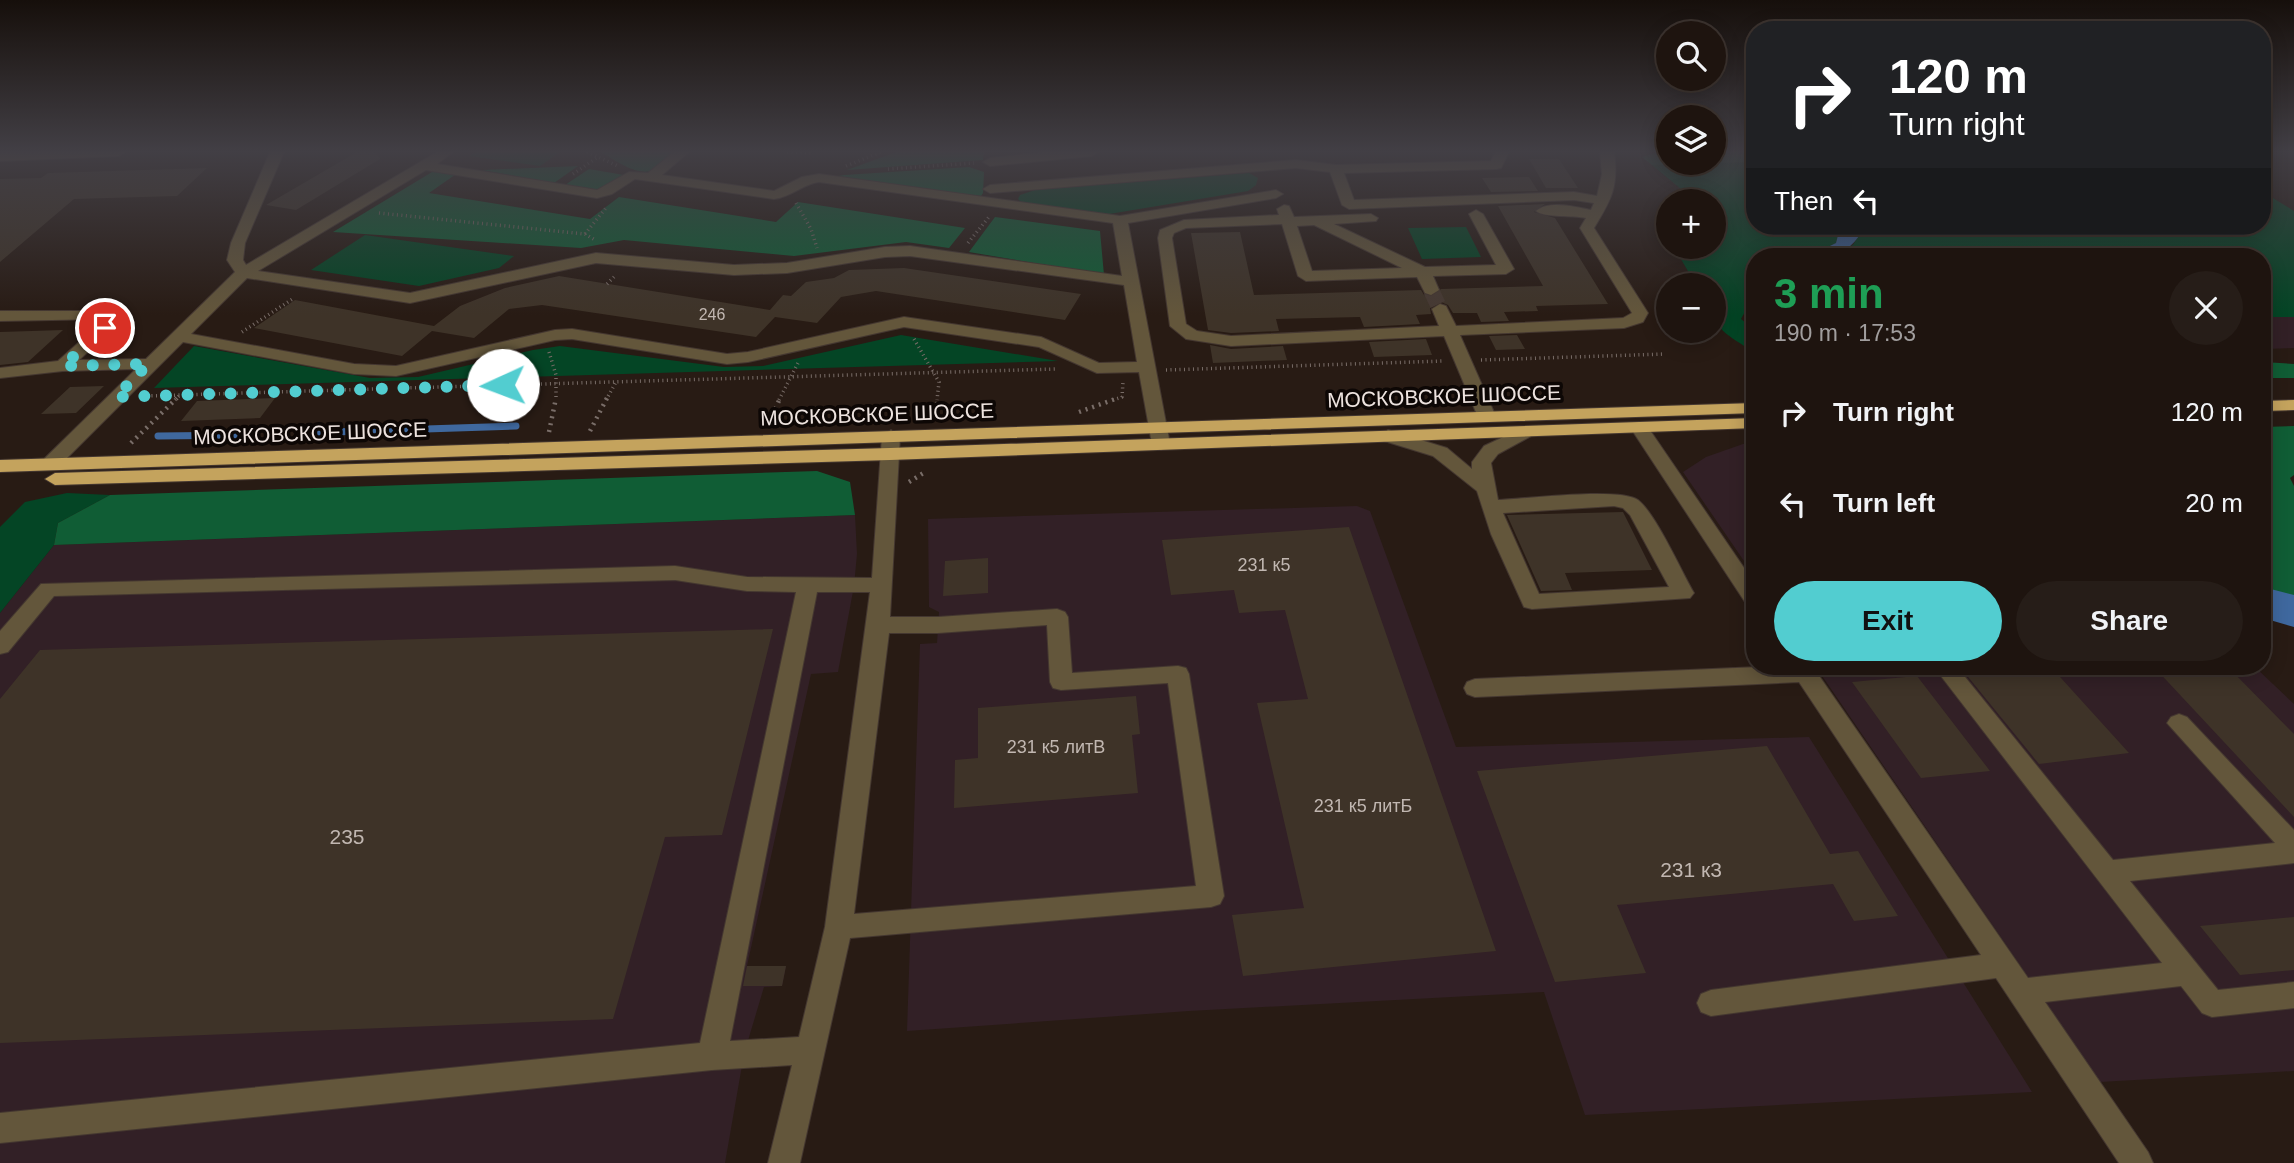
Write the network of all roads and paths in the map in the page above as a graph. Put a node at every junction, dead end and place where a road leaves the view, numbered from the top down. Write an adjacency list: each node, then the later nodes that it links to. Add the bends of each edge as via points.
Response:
1 (254, 206): 17 (street, via 235,260)
2 (353, 206): 8 (street)
3 (800, 206): 14 (path)
4 (1046, 206): 11 (street)
5 (1202, 206): 11 (street)
6 (1282, 206): 12 (street)
7 (1601, 206): 10 (street)
8 (346, 210): 15 (path, via 585,234); 17 (street)
9 (1476, 214): 10 (street, via 1567,210); 13 (street); 16 (street, via 1506,269)
10 (1595, 215): 24 (street, via 1587,228 1640,313 1637,318 1624,323)
11 (1120, 220): 18 (street)
12 (1289, 220): 13 (street); 16 (street, via 1306,276); 24 (street, via 1184,224 1167,230 1178,326 1192,335 1231,341)
13 (1315, 220): 16 (street)
14 (817, 245)
15 (631, 263): 18 (street, via 734,270 787,268 910,251); 19 (street, via 596,258 471,286 447,304)
16 (1423, 272): 20 (street)
17 (243, 273): 19 (street); 26 (street)
18 (1132, 281): 33 (street)
19 (316, 284): 27 (path)
20 (1431, 290)
21 (1440, 309): 24 (street)
22 (0, 316): 31 (street, via 120,314)
23 (904, 322): 25 (street, via 727,359); 32 (street, via 1041,342); 34 (path)
24 (1450, 331): 29 (street)
25 (555, 335): 27 (street, via 396,371 354,369); 38 (path, via 547,346)
26 (177, 336): 27 (street); 30 (street)
27 (222, 345)
28 (1665, 354): 29 (path)
29 (1463, 361): 33 (path); 47 (street)
30 (148, 364): 31 (street); 43 (street)
31 (63, 366): 35 (street)
32 (1094, 368): 33 (street); 34 (path)
33 (1148, 369): 53 (street)
34 (934, 372): 36 (path); 48 (path, via 939,382)
35 (0, 373)
36 (788, 378): 37 (path); 49 (path)
37 (616, 382): 38 (path); 55 (path)
38 (556, 384): 39 (path); 56 (path, via 548,430)
39 (403, 388)
40 (375, 389): 43 (path)
41 (2294, 391): 42 (highway)
42 (2271, 392)
43 (116, 397): 58 (street)
44 (2294, 405): 45 (highway)
45 (2271, 406)
46 (1746, 408): 47 (highway, МОСКОВСКОЕ ШОССЕ)
47 (1488, 417): 53 (highway, МОСКОВСКОЕ ШОССЕ)
48 (936, 418)
49 (770, 422)
50 (1746, 424): 51 (highway, МОСКОВСКОЕ ШОССЕ)
51 (1639, 427): 52 (highway, МОСКОВСКОЕ ШОССЕ); 64 (street)
52 (1527, 431): 54 (highway, МОСКОВСКОЕ ШОССЕ); 61 (street, via 1491,450 1481,462)
53 (1160, 436): 54 (highway, МОСКОВСКОЕ ШОССЕ); 57 (highway, МОСКОВСКОЕ ШОССЕ)
54 (1388, 436): 61 (street, via 1440,452)
55 (587, 438)
56 (551, 439)
57 (890, 445): 58 (highway, МОСКОВСКОЕ ШОССЕ); 60 (highway, МОСКОВСКОЕ ШОССЕ); 63 (street)
58 (49, 464): 59 (highway, МОСКОВСКОЕ ШОССЕ)
59 (0, 466)
60 (0, 481)
61 (1487, 497): 61 (street, via 1532,602 1683,593 1629,503)
62 (808, 586): 63 (street); 66 (street, via 747,584 675,573 48,589); 81 (street)
63 (882, 586): 65 (street)
64 (1746, 587)
65 (878, 625): 74 (street); 74 (street, via 1057,617 1061,682 1178,674 1211,896)
66 (0, 646)
67 (1746, 673): 70 (street)
68 (1806, 675): 75 (street)
69 (1951, 675): 73 (street)
70 (1475, 688)
71 (2179, 723): 72 (street)
72 (2294, 849): 73 (street)
73 (2107, 872): 76 (street)
74 (839, 927): 80 (street)
75 (2003, 965): 77 (street); 79 (street)
76 (2187, 973): 77 (street); 78 (street, via 2212,1004)
77 (2021, 992): 84 (street)
78 (2294, 995)
79 (1712, 1003)
80 (808, 1050): 81 (street); 83 (street)
81 (712, 1056): 82 (street)
82 (0, 1128)
83 (783, 1163)
84 (2137, 1163)

